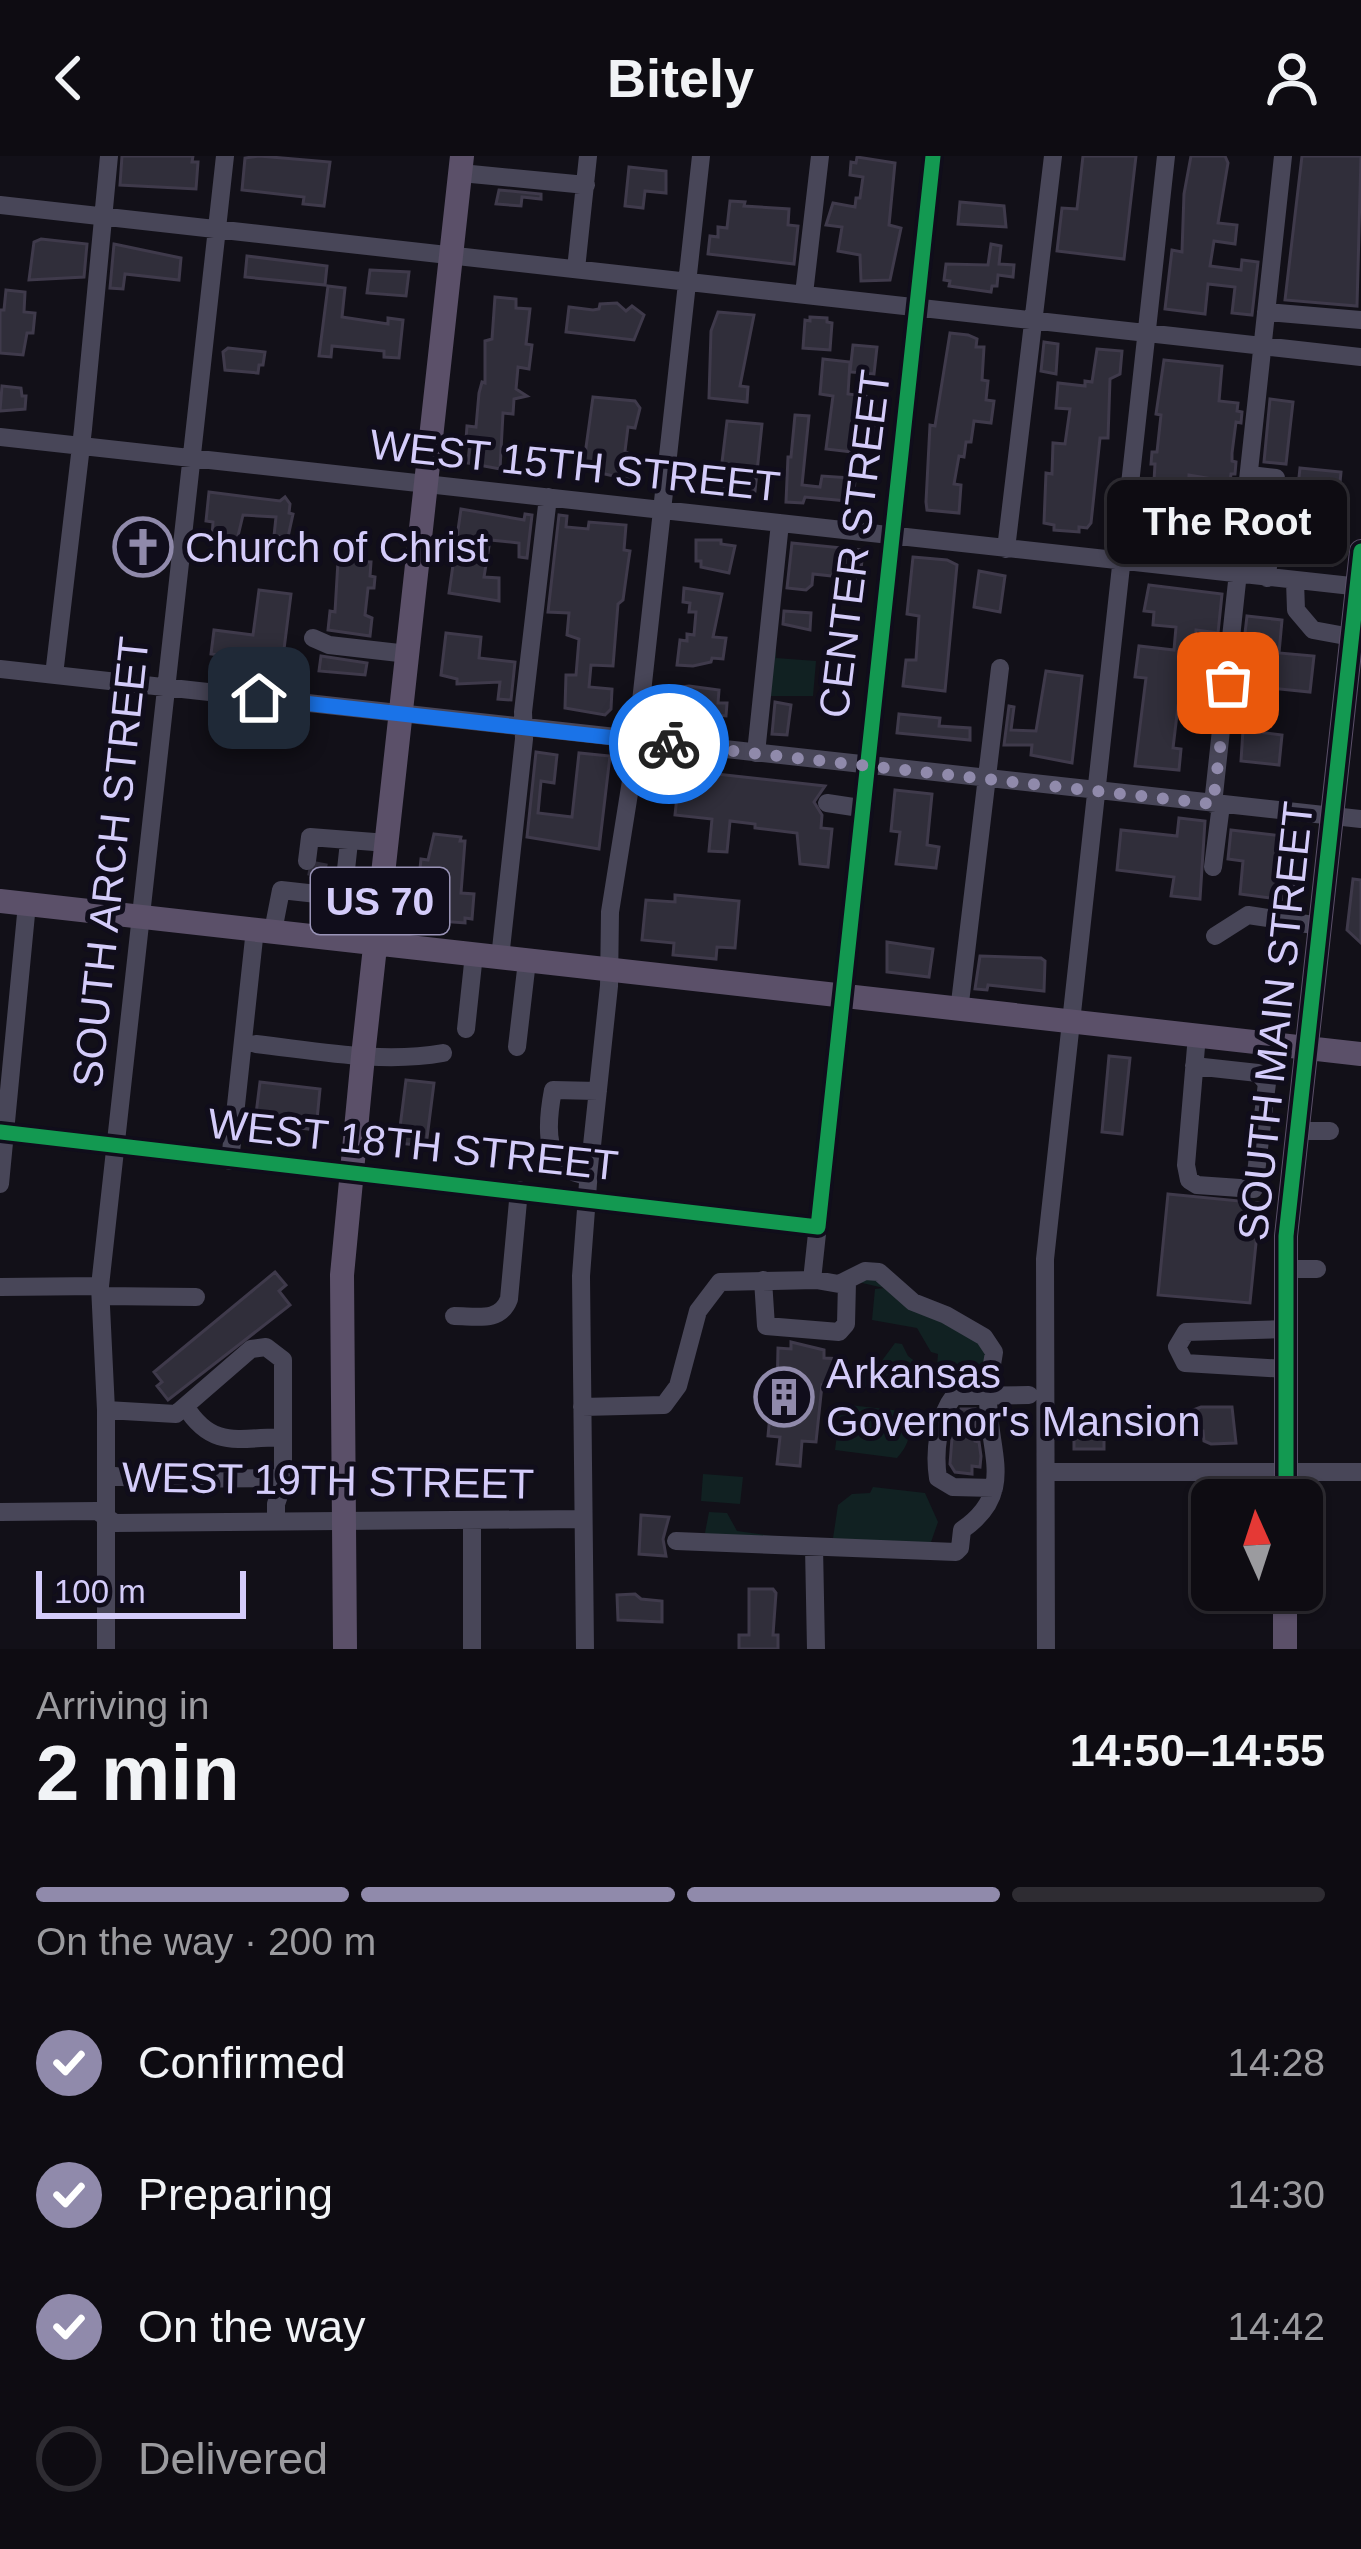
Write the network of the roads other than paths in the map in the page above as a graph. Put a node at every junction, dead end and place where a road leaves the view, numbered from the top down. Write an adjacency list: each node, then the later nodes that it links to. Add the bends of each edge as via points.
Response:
1 (109, 156): 13 (street)
2 (225, 156): 14 (street, SOUTH ARCH STREET)
3 (588, 156): 11 (street)
4 (701, 156): 17 (street)
5 (820, 156): 18 (street)
6 (933, 156): 19 (street, CENTER STREET)
7 (1053, 156): 21 (street)
8 (1166, 156): 23 (street)
9 (1283, 156): 20 (street)
10 (462, 164): 11 (street); 15 (main road, US 70)
11 (586, 185): 16 (street)
12 (0, 205): 13 (street)
13 (102, 216): 14 (street); 27 (street)
14 (216, 227): 15 (street); 28 (street, SOUTH ARCH STREET)
15 (451, 255): 16 (street); 31 (main road, US 70)
16 (575, 268): 17 (street)
17 (688, 281): 18 (street); 34 (street)
18 (804, 294): 19 (street)
19 (917, 306): 21 (street); 36 (street, CENTER STREET)
20 (1266, 312): 22 (street); 24 (street)
21 (1034, 320): 23 (street); 37 (street)
22 (1361, 320)
23 (1145, 332): 24 (street); 39 (street)
24 (1262, 345): 25 (street); 30 (street)
25 (1361, 357)
26 (0, 437): 27 (street, WEST 15TH STREET)
27 (80, 446): 28 (street, WEST 15TH STREET); 49 (street)
28 (190, 459): 31 (street, WEST 15TH STREET); 50 (street, SOUTH ARCH STREET)
29 (522, 471): 32 (street)
30 (1250, 475): 40 (street); 41 (street, via 1276,478)
31 (425, 485): 32 (street, WEST 15TH STREET); 46 (main road, US 70)
32 (519, 494): 33 (street, WEST 15TH STREET)
33 (548, 497): 34 (street, WEST 15TH STREET); 52 (street)
34 (662, 509): 35 (street, WEST 15TH STREET); 53 (street)
35 (780, 523): 36 (street, WEST 15TH STREET); 54 (street)
36 (890, 536): 37 (street, WEST 15TH STREET); 55 (street, CENTER STREET)
37 (1006, 549): 39 (street, WEST 15TH STREET)
38 (1361, 551): 43 (main road, SOUTH MAIN STREET)
39 (1120, 560): 40 (street, WEST 15TH STREET); 57 (street)
40 (1236, 575): 41 (street, WEST 15TH STREET); 59 (street)
41 (1267, 578): 42 (street, WEST 15TH STREET)
42 (1294, 581): 43 (street, WEST 15TH STREET); 45 (street, via 1296,610 1312,630)
43 (1359, 587): 45 (main road, SOUTH MAIN STREET)
44 (313, 638): 46 (street)
45 (1351, 638): 61 (main road, SOUTH MAIN STREET)
46 (408, 654): 51 (main road, US 70)
47 (1000, 668): 56 (street)
48 (0, 669): 49 (street)
49 (54, 675): 50 (street)
50 (164, 688): 51 (street); 70 (street, SOUTH ARCH STREET)
51 (401, 714): 52 (street); 64 (main road, US 70)
52 (524, 729): 53 (street); 77 (street)
53 (637, 740): 54 (street); 79 (street, via 600,911)
54 (756, 754): 55 (street)
55 (865, 764): 56 (street); 60 (street, CENTER STREET)
56 (987, 779): 57 (street); 81 (street)
57 (1095, 792): 59 (street); 82 (street)
58 (827, 803): 60 (street)
59 (1217, 805): 61 (street); 65 (street)
60 (860, 808): 80 (street, CENTER STREET)
61 (1333, 816): 62 (street); 71 (main road, SOUTH MAIN STREET)
62 (1361, 819)
63 (349, 842): 64 (street); 66 (street); 66 (street, via 310,837)
64 (387, 843): 68 (main road, US 70)
65 (1214, 867)
66 (318, 882): 68 (street); 72 (street, via 281,890); 74 (street)
67 (0, 901): 69 (main road)
68 (380, 901): 75 (main road, US 70)
69 (27, 904): 70 (main road); 95 (street)
70 (142, 917): 72 (main road); 96 (street, SOUTH ARCH STREET)
71 (1320, 926): 73 (street, via 1248,915); 87 (main road, SOUTH MAIN STREET)
72 (264, 930): 74 (main road); 97 (street)
73 (1215, 936)
74 (329, 937): 75 (main road)
75 (376, 942): 76 (main road); 90 (main road, US 70)
76 (474, 955): 77 (main road); 83 (street)
77 (500, 958): 78 (main road)
78 (527, 961): 79 (main road); 86 (street)
79 (609, 970): 80 (main road); 92 (street)
80 (840, 996): 81 (main road); 103 (street, CENTER STREET)
81 (959, 1011): 82 (main road)
82 (1071, 1021): 84 (main road); 121 (street, via 1045,1259)
83 (466, 1029)
84 (1197, 1035): 87 (main road); 91 (street)
85 (256, 1044): 90 (street)
86 (517, 1047)
87 (1306, 1048): 89 (main road); 93 (main road, SOUTH MAIN STREET)
88 (443, 1053): 90 (street)
89 (1361, 1054)
90 (363, 1055): 98 (main road, US 70)
91 (1195, 1066): 91 (street, via 1189,1180 1254,1189 1267,1084 1258,1073)
92 (598, 1091): 99 (street); 99 (street, via 553,1090 550,1108 549,1147 560,1165)
93 (1297, 1131): 94 (street); 104 (main road, SOUTH MAIN STREET)
94 (1330, 1131)
95 (2, 1132): 96 (street, WEST 18TH STREET); 100 (street)
96 (116, 1147): 97 (street, WEST 18TH STREET); 110 (street, SOUTH ARCH STREET)
97 (230, 1161): 98 (street, WEST 18TH STREET)
98 (351, 1175): 101 (street, WEST 18TH STREET); 132 (main road, US 70, via 342,1275)
99 (589, 1176): 102 (street)
100 (0, 1184)
101 (519, 1190): 102 (street, WEST 18TH STREET); 112 (street, via 505,1310)
102 (587, 1200): 103 (street, WEST 18TH STREET); 118 (street)
103 (818, 1227): 107 (street, CENTER STREET)
104 (1286, 1269): 105 (street); 113 (main road, SOUTH MAIN STREET)
105 (1318, 1269)
106 (763, 1280): 107 (street); 108 (street, via 766,1326 839,1332); 118 (street, via 720,1282 698,1312 678,1385 664,1405)
107 (812, 1280): 108 (street)
108 (853, 1285): 116 (street, via 865,1271 879,1272 914,1302 984,1337 994,1352)
109 (0, 1287): 110 (street)
110 (100, 1291): 111 (street); 119 (street, SOUTH ARCH STREET)
111 (196, 1297)
112 (454, 1316)
113 (1285, 1329): 114 (main road, SOUTH MAIN STREET); 114 (street, via 1186,1333 1177,1347 1185,1363)
114 (1285, 1370): 122 (main road, SOUTH MAIN STREET)
115 (1029, 1395): 116 (street)
116 (988, 1398): 127 (street); 127 (street, via 955,1396 947,1405 935,1458 938,1478 953,1487)
117 (185, 1406): 119 (street, via 170,1416); 120 (street, via 216,1438); 120 (street, via 251,1349 266,1346 283,1360)
118 (582, 1407): 130 (street)
119 (106, 1410): 124 (street, SOUTH ARCH STREET)
120 (283, 1437): 125 (street)
121 (1046, 1472): 122 (street); 142 (street)
122 (1286, 1472): 123 (street); 126 (main road, SOUTH MAIN STREET)
123 (1361, 1472)
124 (106, 1475): 125 (street); 129 (street, SOUTH ARCH STREET)
125 (283, 1478): 133 (street)
126 (1286, 1479)
127 (994, 1488): 135 (street, via 994,1500 962,1530 956,1552)
128 (0, 1512): 129 (street, WEST 19TH STREET)
129 (106, 1517): 133 (street, WEST 19TH STREET); 137 (street, SOUTH ARCH STREET)
130 (583, 1519): 131 (street, WEST 19TH STREET); 140 (street)
131 (472, 1520): 132 (street, WEST 19TH STREET); 139 (street)
132 (344, 1521): 133 (street, WEST 19TH STREET); 138 (main road, US 70)
133 (275, 1522)
134 (676, 1541): 135 (street)
135 (814, 1547): 141 (street)
136 (1286, 1611): 143 (main road)
137 (106, 1649)
138 (345, 1649)
139 (472, 1649)
140 (585, 1649)
141 (816, 1649)
142 (1046, 1649)
143 (1285, 1649)

